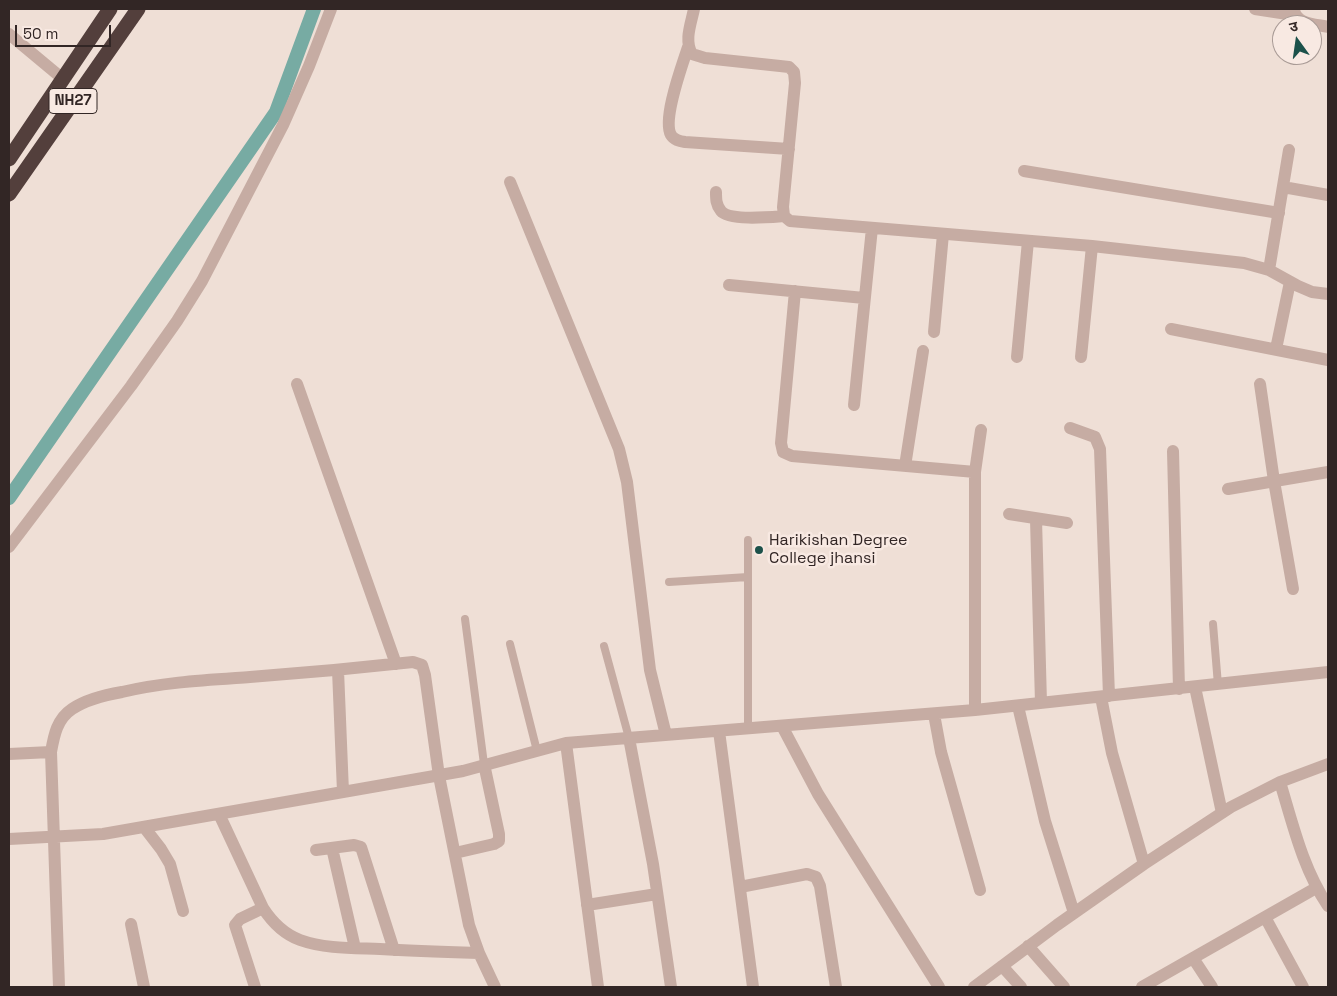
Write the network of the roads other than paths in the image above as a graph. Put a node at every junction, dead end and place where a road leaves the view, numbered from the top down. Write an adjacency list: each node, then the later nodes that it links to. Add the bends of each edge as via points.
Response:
1 (110, 9): 10 (highway, NH27)
2 (138, 9): 18 (highway, NH27)
3 (331, 9): 54 (street, via 283,125 202,281 131,386)
4 (694, 9): 9 (street)
5 (1254, 9): 6 (street)
6 (1294, 12): 7 (street, via 1298,20)
7 (1328, 28)
8 (9, 34): 10 (street)
9 (688, 47): 11 (street, via 692,54 705,58 789,67 794,72); 11 (street, via 668,115 671,136 685,142)
10 (62, 79): 13 (highway, NH27)
11 (789, 149): 21 (street)
12 (1289, 150): 16 (street)
13 (9, 159)
14 (1024, 171): 20 (street)
15 (510, 182): 76 (street, via 618,449 627,482 650,670)
16 (1283, 187): 19 (street); 20 (street)
17 (716, 192): 21 (street, via 716,202 726,215)
18 (9, 194)
19 (1328, 195)
20 (1278, 213): 26 (street)
21 (784, 216): 22 (street, via 790,221)
22 (872, 228): 23 (street); 31 (street)
23 (943, 234): 24 (street); 33 (street)
24 (1028, 241): 25 (street); 36 (street)
25 (1092, 246): 26 (street, via 1244,263); 37 (street)
26 (1269, 270): 27 (street)
27 (1290, 282): 30 (street, via 1312,292); 34 (street)
28 (729, 285): 29 (street)
29 (795, 291): 31 (street); 45 (street, via 781,444 783,452 792,456)
30 (1328, 294)
31 (864, 298): 41 (street)
32 (1171, 329): 34 (street)
33 (934, 332)
34 (1276, 349): 38 (street)
35 (922, 351): 45 (street)
36 (1017, 357)
37 (1081, 357)
38 (1328, 360)
39 (297, 384): 62 (street)
40 (1260, 384): 48 (street)
41 (854, 405)
42 (1070, 428): 68 (street, via 1095,436 1100,449)
43 (981, 430): 46 (street)
44 (1173, 451): 67 (street)
45 (905, 466): 46 (street)
46 (975, 472): 71 (street)
47 (1328, 472): 48 (street)
48 (1274, 481): 49 (street); 57 (street)
49 (1228, 489)
50 (1009, 514): 51 (street)
51 (1036, 519): 52 (street); 69 (street)
52 (1067, 523)
53 (748, 540): 55 (lane)
54 (9, 547)
55 (748, 578): 56 (lane); 74 (lane)
56 (669, 582)
57 (1293, 589)
58 (465, 619): 82 (lane)
59 (1213, 624): 65 (lane)
60 (510, 644): 79 (lane)
61 (604, 646): 77 (lane)
62 (396, 664): 63 (street); 84 (street, via 419,663 424,670)
63 (338, 670): 80 (street, via 177,682 100,696 76,706 61,718); 86 (street)
64 (1328, 672): 65 (street)
65 (1218, 685): 66 (street)
66 (1195, 688): 67 (street); 87 (street)
67 (1179, 689): 68 (street)
68 (1105, 697): 69 (street); 95 (street, via 1112,754)
69 (1041, 703): 70 (street)
70 (1018, 706): 71 (street); 104 (street, via 1045,821)
71 (975, 710): 72 (street)
72 (934, 714): 73 (street); 98 (street, via 941,752)
73 (782, 726): 74 (street); 121 (street, via 818,794)
74 (748, 728): 75 (street)
75 (719, 731): 76 (street); 96 (street)
76 (666, 735): 77 (street)
77 (628, 738): 78 (street); 99 (street)
78 (566, 743): 79 (street); 100 (street)
79 (537, 751): 82 (street)
80 (51, 752): 81 (street); 90 (street)
81 (9, 754)
82 (484, 764): 84 (street); 94 (street, via 499,841)
83 (1328, 764): 85 (street)
84 (439, 776): 86 (street); 94 (street)
85 (1280, 782): 87 (street); 97 (street)
86 (343, 792): 88 (street)
87 (1222, 813): 95 (street)
88 (219, 814): 89 (street); 102 (street)
89 (144, 827): 90 (street); 103 (street, via 170,864)
90 (53, 837): 91 (street); 113 (street)
91 (9, 839)
92 (332, 848): 93 (street); 108 (street); 109 (street, via 361,847)
93 (316, 850)
94 (455, 854): 110 (street, via 469,925)
95 (1144, 864): 104 (street)
96 (740, 886): 119 (street); 120 (street, via 807,874 816,877)
97 (1316, 888): 101 (street); 105 (street)
98 (980, 890)
99 (657, 894): 100 (street); 118 (street)
100 (587, 905): 117 (street)
101 (1328, 906)
102 (263, 908): 108 (street, via 282,930 299,940); 115 (street, via 235,924)
103 (183, 911)
104 (1074, 913): 107 (street)
105 (1265, 917): 111 (street); 127 (street)
106 (131, 924): 114 (street)
107 (1028, 946): 112 (street); 124 (street)
108 (355, 948): 109 (street)
109 (394, 950): 110 (street)
110 (479, 953): 116 (street)
111 (1193, 958): 125 (street); 126 (street)
112 (1002, 966): 122 (street); 123 (street)
113 (59, 987)
114 (144, 987)
115 (255, 987)
116 (495, 987)
117 (598, 987)
118 (671, 987)
119 (753, 987)
120 (836, 987)
121 (940, 987)
122 (974, 987)
123 (1021, 987)
124 (1064, 987)
125 (1142, 987)
126 (1212, 987)
127 (1303, 987)

